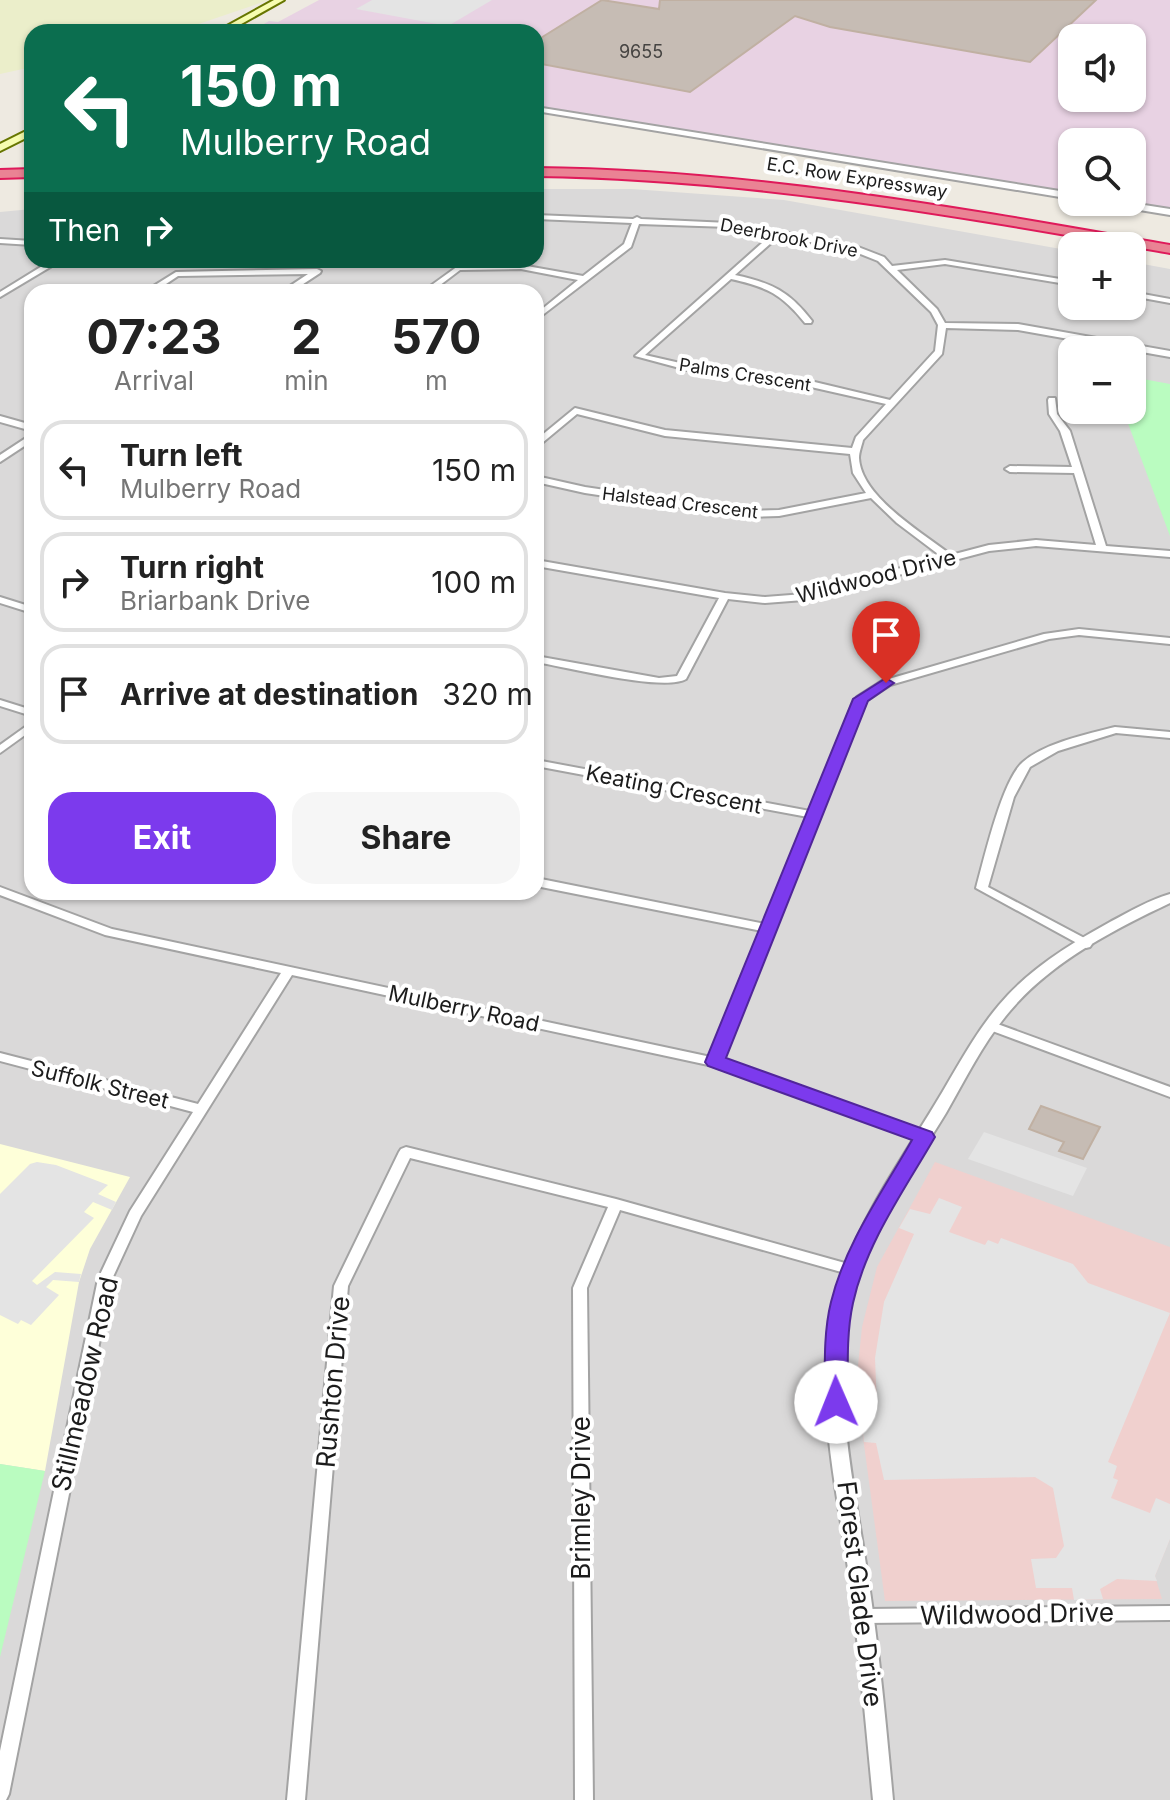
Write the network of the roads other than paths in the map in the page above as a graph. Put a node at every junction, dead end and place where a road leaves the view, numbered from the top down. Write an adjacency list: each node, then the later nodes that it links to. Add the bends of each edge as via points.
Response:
1 (280, 0): 2 (main road)
2 (235, 24)
3 (544, 110): 11 (street)
4 (24, 135): 5 (main road)
5 (0, 148)
6 (544, 161): 17 (highway, E.C. Row Expressway, via 784,173)
7 (544, 172): 20 (highway, E.C. Row Expressway, via 762,181)
8 (24, 174): 9 (highway)
9 (2, 176): 10 (highway)
10 (24, 181)
11 (1058, 194)
12 (1146, 208): 13 (street)
13 (1170, 212)
14 (544, 217): 15 (street, Deerbrook Drive)
15 (637, 219): 16 (street, Deerbrook Drive); 26 (street, via 628,245)
16 (778, 233): 24 (street, Deerbrook Drive, via 850,247); 25 (street, Palms Crescent)
17 (1170, 237)
18 (0, 241): 19 (street)
19 (24, 243)
20 (1170, 249)
21 (45, 268): 31 (street)
22 (458, 268): 30 (street)
23 (526, 268): 26 (street)
24 (892, 268): 27 (street, via 945,262); 36 (street, Deerbrook Drive)
25 (730, 276): 35 (street, via 775,287); 39 (street, Palms Crescent, via 639,356 702,371 802,382)
26 (584, 279): 34 (street)
27 (1058, 281)
28 (160, 284): 29 (street, via 176,274 317,271)
29 (297, 284)
30 (437, 284)
31 (0, 295)
32 (1146, 297): 33 (street)
33 (1170, 301)
34 (544, 312)
35 (808, 321)
36 (942, 325): 37 (street, via 1018,327); 39 (street, via 939,352)
37 (1170, 354)
38 (1052, 400): 47 (street)
39 (891, 403): 44 (street)
40 (0, 419): 41 (street)
41 (24, 426)
42 (544, 438): 44 (street, via 575,411 665,433)
43 (24, 442): 45 (street)
44 (852, 451): 49 (street, via 854,471)
45 (0, 459)
46 (1010, 469): 47 (street)
47 (1077, 470): 50 (street)
48 (544, 481): 49 (street, Halstead Crescent, via 746,514)
49 (872, 495): 52 (street)
50 (1102, 548): 51 (street, Wildwood Drive); 52 (street, Wildwood Drive, via 1036,543)
51 (1170, 554)
52 (949, 558): 54 (street, Wildwood Drive, via 804,597)
53 (544, 564): 54 (street, Wildwood Drive)
54 (725, 596): 58 (street, via 681,679 659,681)
55 (0, 600): 56 (street)
56 (24, 608)
57 (1170, 641): 65 (street, via 1079,632 1048,636 886,683 861,699)
58 (544, 660)
59 (0, 703): 60 (street)
60 (24, 710)
61 (24, 731): 63 (street)
62 (1170, 735): 72 (street, via 1115,730 1054,749 1026,765 1008,797 982,888)
63 (0, 750)
64 (544, 765): 65 (street, Keating Crescent)
65 (813, 815): 71 (street)
66 (544, 884): 71 (street)
67 (0, 891): 68 (street, Mulberry Road)
68 (24, 895)
69 (1170, 898): 72 (street, Forest Glade Drive)
70 (37, 900): 73 (street, Mulberry Road, via 109,932)
71 (767, 928): 76 (street)
72 (1086, 944): 74 (street, Forest Glade Drive, via 1015,995)
73 (289, 971): 76 (street, Mulberry Road); 78 (street, Stillmeadow Road)
74 (992, 1026): 77 (street); 79 (street, Forest Glade Drive)
75 (0, 1057): 78 (street, Suffolk Street)
76 (715, 1062): 79 (street, Mulberry Road)
77 (1170, 1092)
78 (201, 1109): 84 (street, Stillmeadow Road, via 135,1215 105,1279)
79 (924, 1137): 81 (street, Forest Glade Drive)
80 (616, 1204): 81 (street, Rushton Drive); 85 (street, Rushton Drive, via 406,1152 341,1286); 86 (street, Brimley Drive, via 580,1288)
81 (852, 1270): 83 (street, Forest Glade Drive, via 842,1300 835,1377)
82 (1170, 1613): 83 (street, Wildwood Drive)
83 (864, 1616): 87 (street, Forest Glade Drive)
84 (0, 1794)
85 (296, 1800)
86 (584, 1800)
87 (883, 1800)

